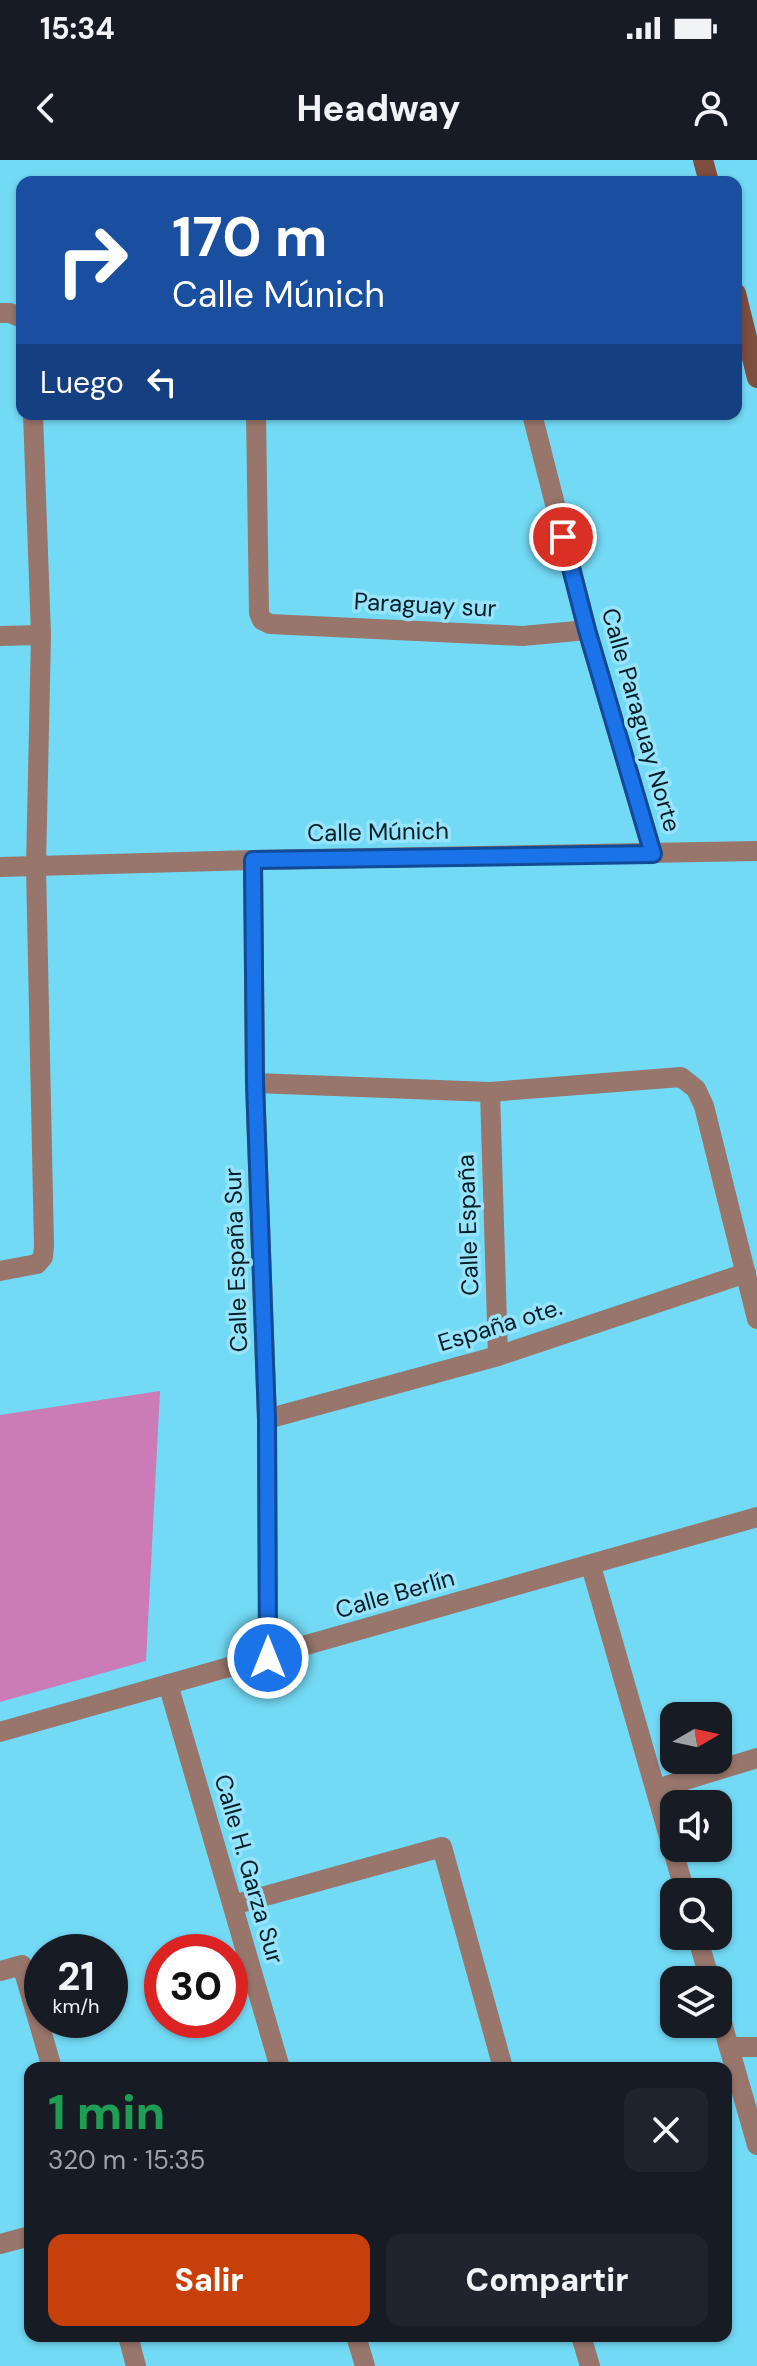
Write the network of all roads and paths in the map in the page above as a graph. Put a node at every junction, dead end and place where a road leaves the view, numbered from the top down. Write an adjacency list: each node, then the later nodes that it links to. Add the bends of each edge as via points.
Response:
1 (742, 317): 2 (main road)
2 (757, 378)
3 (33, 420): 7 (street)
4 (256, 420): 6 (street, Paraguay sur, via 262,620 523,636)
5 (534, 420): 6 (street, Calle Paraguay Norte)
6 (587, 630): 10 (street, Calle Paraguay Norte)
7 (41, 635): 8 (street); 13 (street)
8 (0, 636)
9 (757, 851): 10 (street, Calle Múnich)
10 (653, 854): 11 (street, Calle Múnich)
11 (253, 860): 13 (street, Calle Múnich); 14 (street, Calle España Sur)
12 (0, 867): 13 (street, Calle Múnich)
13 (36, 867): 16 (street, via 44,1246 37,1264)
14 (255, 1083): 15 (street); 20 (street, Calle España Sur)
15 (490, 1092): 17 (street, via 681,1077 696,1089 704,1106); 19 (street, Calle España)
16 (0, 1271)
17 (746, 1273): 18 (street); 19 (street, España ote.)
18 (757, 1319)
19 (498, 1356): 20 (street, España ote.)
20 (267, 1419): 23 (street, Calle España Sur)
21 (757, 1517): 22 (street, Calle Berlín)
22 (591, 1566): 23 (street, Calle Berlín); 27 (street)
23 (268, 1658): 24 (street, Calle Berlín)
24 (168, 1684): 25 (street, Calle Berlín); 29 (street, Calle H. Garza Sur)
25 (0, 1732)
26 (757, 1758): 27 (street)
27 (656, 1789): 28 (street)
28 (681, 1878)
29 (233, 1905): 35 (street, Calle H. Garza Sur); 36 (street, via 442,1847)
30 (0, 1971): 34 (street, via 22,1965)
31 (726, 2038): 32 (street)
32 (729, 2047): 33 (street); 37 (street)
33 (757, 2047)
34 (50, 2062)
35 (278, 2062)
36 (501, 2062)
37 (757, 2145)
38 (24, 2238): 39 (street)
39 (0, 2244)
40 (130, 2342): 43 (street)
41 (358, 2342): 44 (street)
42 (583, 2342): 45 (street)
43 (136, 2366)
44 (365, 2366)
45 (590, 2366)

